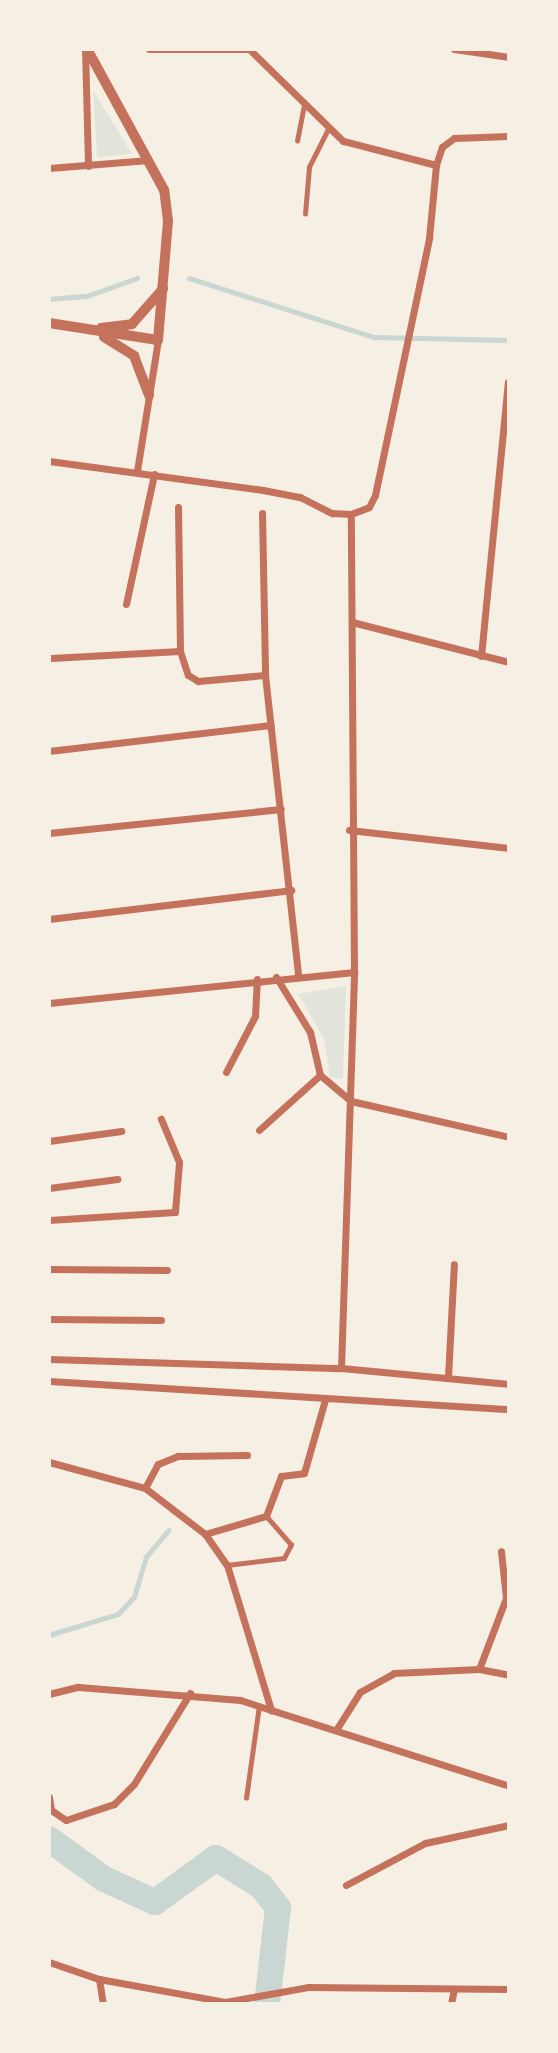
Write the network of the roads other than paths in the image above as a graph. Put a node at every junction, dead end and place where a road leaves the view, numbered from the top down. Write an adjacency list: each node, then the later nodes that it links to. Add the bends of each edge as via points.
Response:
1 (86, 49): 10 (street); 12 (street)
2 (149, 49): 4 (street)
3 (454, 49): 5 (street)
4 (252, 50): 6 (street)
5 (509, 57)
6 (304, 106): 7 (street); 9 (lane)
7 (328, 129): 11 (street, via 351,145); 14 (lane, via 309,167)
8 (509, 136): 11 (street, via 454,138 442,147)
9 (297, 141)
10 (152, 160): 12 (street); 15 (street, via 168,220)
11 (436, 165): 26 (street, via 376,495 369,507)
12 (88, 166): 13 (street)
13 (49, 168)
14 (305, 214)
15 (164, 287): 17 (street, via 132,324); 18 (street)
16 (53, 323): 17 (street)
17 (96, 331): 18 (street); 20 (street, via 134,356)
18 (158, 340): 20 (street)
19 (508, 382): 30 (street)
20 (149, 395): 22 (street)
21 (49, 461): 22 (street)
22 (137, 471): 23 (street)
23 (154, 474): 26 (street, via 300,497 332,513); 27 (street)
24 (178, 507): 29 (street)
25 (262, 513): 33 (street)
26 (351, 514): 28 (street)
27 (126, 604)
28 (352, 622): 30 (street); 37 (street)
29 (180, 651): 31 (street); 33 (street, via 188,675 198,681)
30 (481, 656): 32 (street)
31 (51, 658)
32 (509, 662)
33 (265, 675): 34 (street)
34 (270, 725): 35 (street); 36 (street)
35 (49, 751)
36 (281, 809): 38 (street); 40 (street)
37 (349, 831): 39 (street); 42 (street)
38 (49, 833)
39 (509, 848)
40 (291, 890): 41 (street); 43 (street)
41 (49, 919)
42 (354, 972): 43 (street); 49 (street)
43 (298, 976): 44 (street)
44 (276, 977): 45 (street); 48 (street, via 310,1032)
45 (257, 979): 46 (street); 47 (street, via 255,1016)
46 (49, 1003)
47 (226, 1072)
48 (320, 1075): 49 (street); 52 (street)
49 (351, 1101): 53 (street); 64 (street)
50 (161, 1119): 57 (street, via 179,1161 175,1212)
51 (121, 1130): 54 (street)
52 (259, 1130)
53 (509, 1138)
54 (49, 1141)
55 (117, 1179): 56 (street)
56 (49, 1188)
57 (49, 1220)
58 (454, 1264): 65 (street)
59 (49, 1269): 60 (street)
60 (167, 1270)
61 (49, 1320): 62 (street)
62 (161, 1320)
63 (49, 1359): 64 (street)
64 (341, 1368): 65 (street)
65 (448, 1377): 67 (street)
66 (49, 1381): 68 (street)
67 (509, 1384)
68 (326, 1400): 69 (street); 73 (street, via 307,1469 281,1476)
69 (509, 1409)
70 (247, 1455): 72 (street, via 178,1456 158,1464)
71 (49, 1462): 72 (street)
72 (145, 1488): 74 (street)
73 (266, 1516): 74 (street); 76 (lane, via 291,1545 285,1558)
74 (205, 1534): 76 (street)
75 (501, 1551): 77 (street, via 506,1598)
76 (227, 1565): 82 (street)
77 (479, 1669): 78 (street); 83 (street, via 394,1673 360,1692)
78 (509, 1675)
79 (190, 1693): 80 (street, via 78,1688); 81 (street); 85 (street, via 146,1754 134,1784 114,1804 66,1820 51,1810)
80 (49, 1695)
81 (259, 1706): 82 (street); 86 (lane)
82 (271, 1710): 83 (street)
83 (336, 1730): 84 (street)
84 (509, 1786)
85 (49, 1797)
86 (246, 1798)
87 (509, 1825): 88 (street, via 425,1843)
88 (346, 1885)
89 (49, 1962): 90 (street)
90 (99, 1979): 93 (street); 94 (street)
91 (454, 1989): 92 (street); 93 (street, via 308,1987); 95 (street)
92 (509, 1989)
93 (225, 2003)
94 (103, 2004)
95 (451, 2004)

